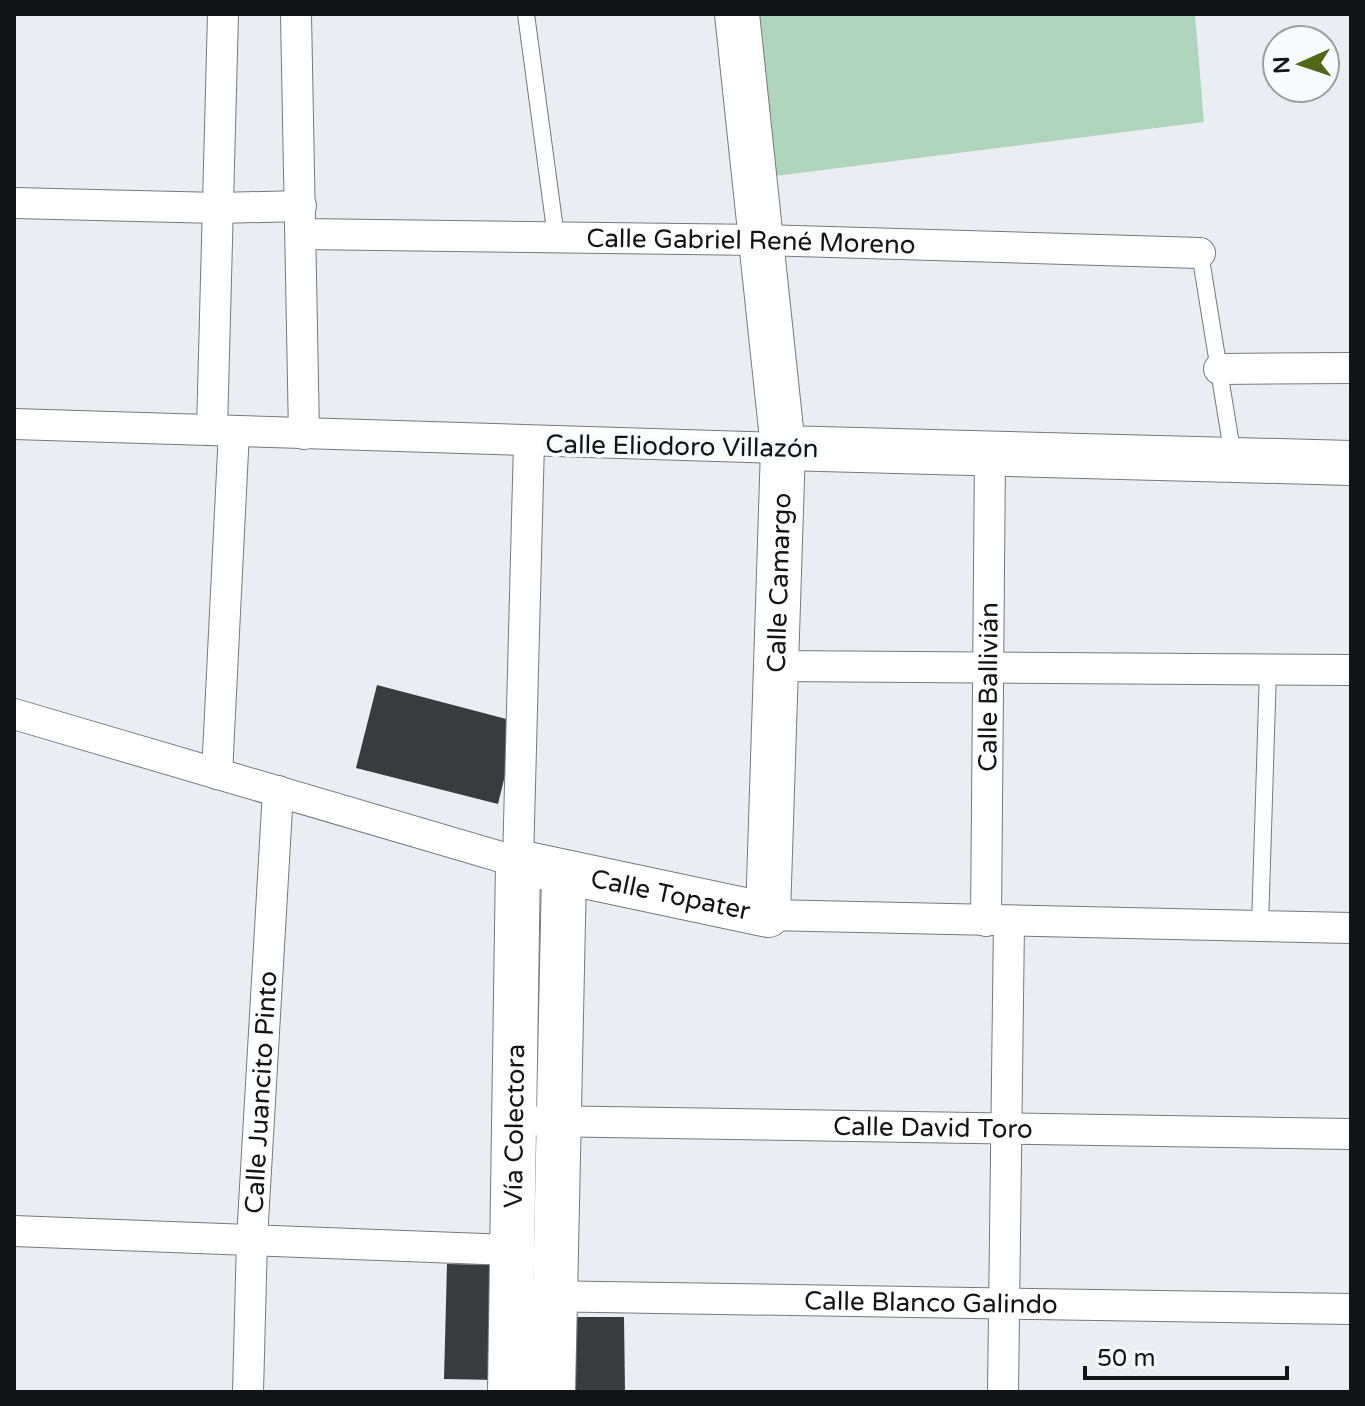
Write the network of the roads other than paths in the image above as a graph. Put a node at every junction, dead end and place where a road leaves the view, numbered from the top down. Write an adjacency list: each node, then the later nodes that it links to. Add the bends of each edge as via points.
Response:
1 (223, 14): 6 (street)
2 (296, 14): 7 (street)
3 (526, 14): 8 (lane)
4 (737, 14): 9 (main road, Calle Camargo)
5 (14, 203): 6 (street, Calle Gabriel René Moreno)
6 (219, 208): 7 (street, Calle Gabriel René Moreno); 14 (street)
7 (301, 220): 8 (street, Calle Gabriel René Moreno); 15 (street)
8 (556, 237): 9 (street, Calle Gabriel René Moreno)
9 (761, 240): 10 (street, Calle Gabriel René Moreno); 17 (main road, Calle Camargo)
10 (1200, 253): 12 (lane)
11 (1351, 368): 12 (street)
12 (1219, 369): 19 (lane)
13 (14, 424): 14 (street, Calle Eliodoro Villazón)
14 (223, 430): 15 (street, Calle Eliodoro Villazón); 26 (street)
15 (304, 434): 16 (street, Calle Eliodoro Villazón)
16 (529, 442): 17 (street, Calle Eliodoro Villazón); 28 (street)
17 (783, 448): 18 (main road, Calle Eliodoro Villazón); 21 (main road, Calle Camargo)
18 (990, 453): 19 (main road, Calle Eliodoro Villazón); 22 (street, Calle Ballivián)
19 (1233, 458): 20 (main road, Calle Eliodoro Villazón)
20 (1351, 463)
21 (776, 666): 22 (street); 30 (main road, Calle Camargo)
22 (988, 669): 23 (street); 31 (street, Calle Ballivián)
23 (1268, 670): 24 (street); 32 (lane)
24 (1351, 670)
25 (14, 714): 26 (street, Calle Topater)
26 (217, 774): 27 (street, Calle Topater)
27 (278, 791): 28 (street, Calle Topater); 39 (street, Calle Juancito Pinto)
28 (518, 862): 29 (main road, Calle Topater); 35 (main road, Vía Colectora)
29 (564, 874): 30 (main road, Calle Topater); 34 (main road, Vía Colectora)
30 (768, 915): 31 (street, Calle Topater)
31 (998, 921): 32 (street, Calle Topater); 36 (street, Calle Ballivián)
32 (1260, 926): 33 (street, Calle Topater)
33 (1351, 928)
34 (559, 1121): 35 (street, Calle David Toro); 36 (street, Calle David Toro); 42 (main road, Vía Colectora)
35 (514, 1122): 40 (main road, Vía Colectora)
36 (1006, 1128): 37 (street, Calle David Toro); 43 (street, Calle Ballivián)
37 (1351, 1134)
38 (14, 1231): 39 (street)
39 (252, 1239): 40 (street); 45 (street, Calle Juancito Pinto)
40 (512, 1250): 41 (main road, Vía Colectora)
41 (511, 1296): 42 (street, Calle Blanco Galindo); 46 (main road, Vía Colectora)
42 (555, 1297): 43 (street, Calle Blanco Galindo); 47 (main road, Vía Colectora)
43 (1004, 1304): 44 (street, Calle Blanco Galindo); 48 (street, Calle Ballivián)
44 (1351, 1309)
45 (248, 1392)
46 (510, 1392)
47 (553, 1392)
48 (1003, 1392)

